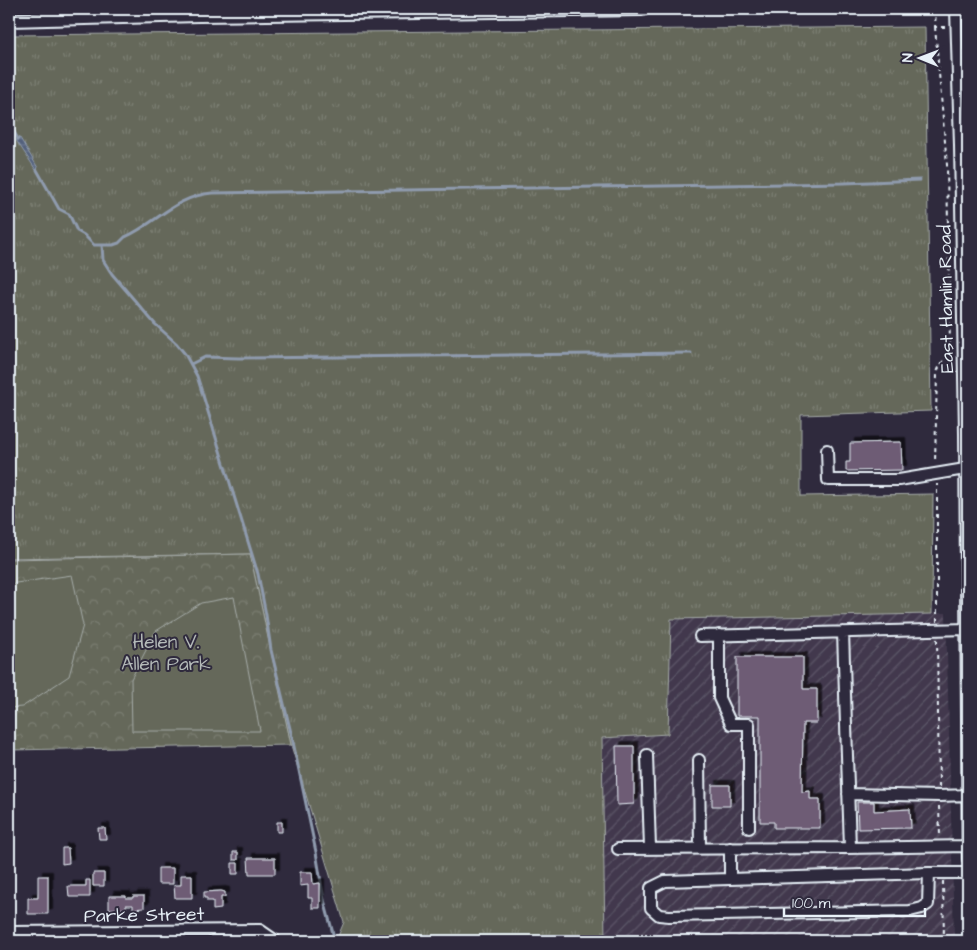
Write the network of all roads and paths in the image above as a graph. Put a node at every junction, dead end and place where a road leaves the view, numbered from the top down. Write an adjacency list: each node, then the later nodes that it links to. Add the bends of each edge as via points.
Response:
1 (643, 9): 4 (main road)
2 (936, 9): 7 (path)
3 (956, 9): 9 (street, East Hamlin Road)
4 (475, 10): 5 (main road)
5 (199, 12): 6 (main road)
6 (9, 20)
7 (935, 27): 8 (path); 12 (path, via 947,165 950,347 948,356 936,373)
8 (944, 27)
9 (966, 433): 11 (street, East Hamlin Road)
10 (827, 450): 12 (street, via 828,480 899,480)
11 (965, 469): 12 (street); 14 (street, East Hamlin Road)
12 (936, 474): 13 (path)
13 (937, 622)
14 (967, 629): 15 (street); 21 (street, East Hamlin Road)
15 (843, 632): 16 (street); 23 (street)
16 (719, 635): 17 (street); 26 (street, via 718,698 731,724 749,724)
17 (700, 636)
18 (937, 637): 22 (path)
19 (647, 755): 29 (street)
20 (699, 760): 30 (street)
21 (968, 776): 24 (street, East Hamlin Road)
22 (939, 791)
23 (848, 794): 24 (street); 32 (street)
24 (968, 795): 28 (street, East Hamlin Road)
25 (939, 802): 27 (path)
26 (749, 828)
27 (940, 839)
28 (968, 846): 32 (street); 34 (street, East Hamlin Road)
29 (650, 848): 30 (street); 33 (street)
30 (700, 848): 31 (street)
31 (730, 848): 32 (street); 38 (street)
32 (850, 848)
33 (618, 849)
34 (968, 858)
35 (929, 873): 36 (street); 38 (street); 38 (street, via 928,904 910,910 670,916 658,915 651,908 652,888 665,880)
36 (942, 873): 37 (street); 41 (path)
37 (968, 873)
38 (730, 879)
39 (9, 932): 40 (street, Parke Street, via 260,930)
40 (276, 941)
41 (944, 941)

